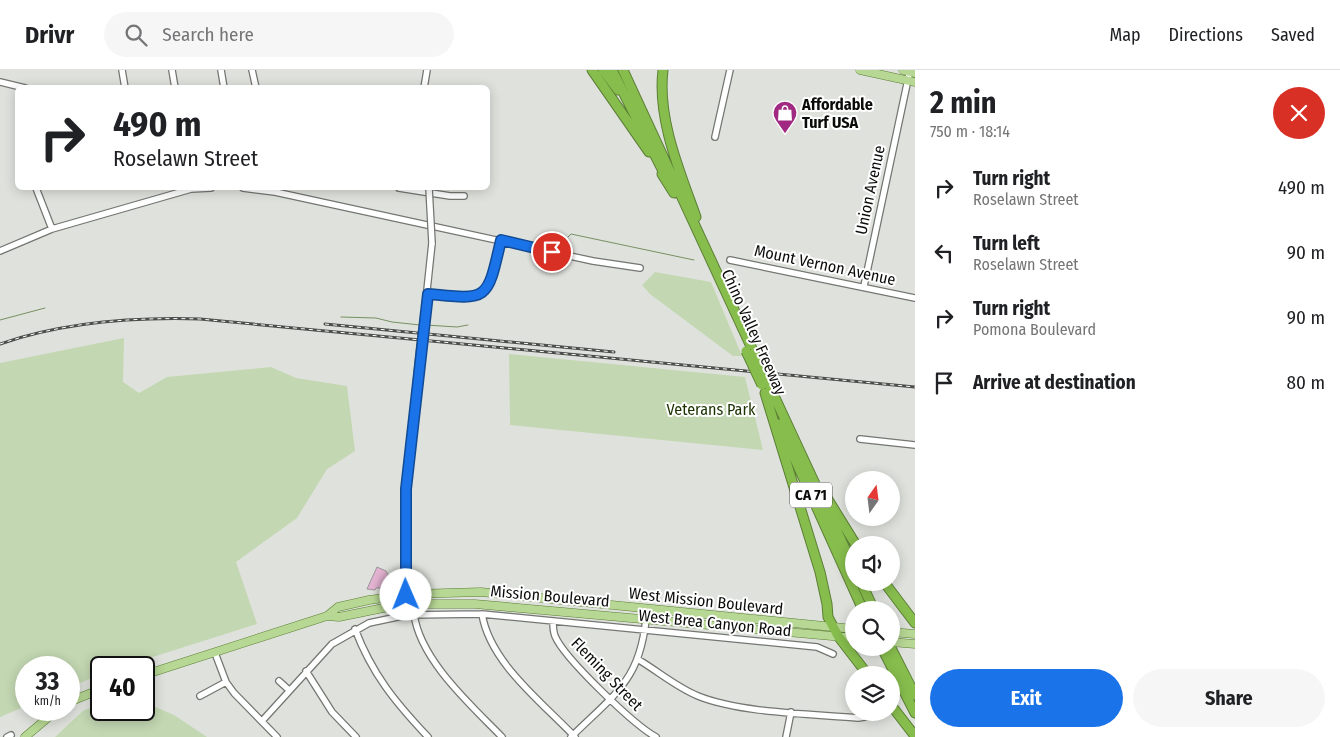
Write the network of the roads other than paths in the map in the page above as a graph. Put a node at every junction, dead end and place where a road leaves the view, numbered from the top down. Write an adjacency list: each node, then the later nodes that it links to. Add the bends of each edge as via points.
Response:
1 (122, 70): 16 (street)
2 (172, 70): 17 (street)
3 (221, 70): 18 (street)
4 (252, 70): 19 (street)
5 (427, 70): 20 (street)
6 (592, 70): 29 (highway)
7 (603, 70): 22 (highway)
8 (612, 70): 22 (highway, Chino Valley Freeway / CA 71)
9 (623, 70): 33 (highway, Chino Valley Freeway / CA 71)
10 (663, 70): 33 (highway, via 665,117)
11 (730, 70): 23 (street)
12 (860, 70): 14 (main road)
13 (909, 71): 14 (street, Union Avenue)
14 (911, 81): 37 (street, Union Avenue)
15 (0, 82): 21 (street)
16 (124, 85)
17 (174, 85)
18 (224, 85)
19 (255, 85)
20 (424, 85)
21 (15, 86)
22 (637, 118): 29 (highway, Chino Valley Freeway / CA 71)
23 (715, 138)
24 (37, 190): 31 (street)
25 (188, 190): 31 (street)
26 (260, 190): 32 (street)
27 (412, 190): 30 (street)
28 (429, 190): 38 (street, bridge, via 432,243)
29 (674, 193): 33 (highway, Chino Valley Freeway / CA 71)
30 (464, 196)
31 (52, 229): 34 (street)
32 (501, 240): 36 (street); 38 (street, via 492,279 482,293 464,298)
33 (704, 249): 40 (highway, Chino Valley Freeway / CA 71, bridge)
34 (0, 251)
35 (730, 260): 37 (street, Mount Vernon Avenue)
36 (640, 268)
37 (864, 286): 39 (street, Mount Vernon Avenue)
38 (428, 294): 47 (street, bridge, via 406,489)
39 (915, 298)
40 (766, 388): 43 (highway, Chino Valley Freeway / CA 71); 49 (highway, Chino Valley Freeway / CA 71); 59 (highway, via 820,572)
41 (860, 440): 42 (street)
42 (915, 445)
43 (809, 469): 44 (highway); 45 (highway, Chino Valley Freeway / CA 71)
44 (850, 536)
45 (845, 548)
46 (891, 591): 58 (highway)
47 (406, 595): 48 (main road, West Mission Boulevard, via 467,592); 50 (street); 55 (main road, via 338,607)
48 (525, 597): 51 (main road, via 523,602 507,602); 52 (main road, West Mission Boulevard)
49 (859, 601)
50 (407, 604): 51 (main road, Mission Boulevard); 55 (main road, Mission Boulevard, via 339,617)
51 (500, 606): 56 (main road, Mission Boulevard)
52 (647, 609): 56 (street); 59 (main road, West Mission Boulevard)
53 (414, 614): 54 (street, West Brea Canyon Road); 61 (street, West Brea Canyon Road, via 386,618); 95 (street, via 430,655 444,677)
54 (482, 614): 57 (street, West Brea Canyon Road); 89 (street, via 489,638 502,661)
55 (327, 616): 69 (main road)
56 (646, 619): 62 (street); 65 (main road, Mission Boulevard)
57 (553, 620): 62 (street, West Brea Canyon Road); 82 (street, Fleming Street, via 555,636 562,648)
58 (915, 623)
59 (832, 627): 60 (main road, West Mission Boulevard); 65 (highway)
60 (845, 628)
61 (355, 629): 76 (street, West Brea Canyon Road, via 332,644); 94 (street, via 374,672 396,703)
62 (645, 630): 70 (street, West Brea Canyon Road, via 817,647); 73 (street)
63 (900, 633): 64 (main road)
64 (915, 634)
65 (838, 636): 66 (main road, Mission Boulevard); 74 (highway)
66 (845, 637)
67 (900, 643): 68 (main road)
68 (915, 644)
69 (215, 652): 75 (main road); 78 (street)
70 (833, 654)
71 (886, 656): 84 (highway)
72 (895, 656): 80 (highway)
73 (639, 660): 82 (street, via 629,678); 83 (street, via 668,681 698,696 729,706)
74 (861, 666)
75 (155, 671)
76 (306, 671): 79 (street, West Brea Canyon Road); 93 (street, via 332,712)
77 (279, 681): 79 (street)
78 (226, 682): 81 (street); 88 (street)
79 (290, 690): 88 (street, West Brea Canyon Road)
80 (915, 695)
81 (200, 696)
82 (610, 699): 89 (street); 96 (street, Fleming Street, via 642,730)
83 (791, 712): 85 (street); 97 (street)
84 (915, 713)
85 (845, 717)
86 (900, 717): 90 (highway)
87 (44, 721): 91 (main road)
88 (262, 721): 92 (street)
89 (573, 736)
90 (915, 736)
91 (26, 737)
92 (277, 737)
93 (356, 737)
94 (428, 737)
95 (502, 737)
96 (656, 737)
97 (786, 737)

